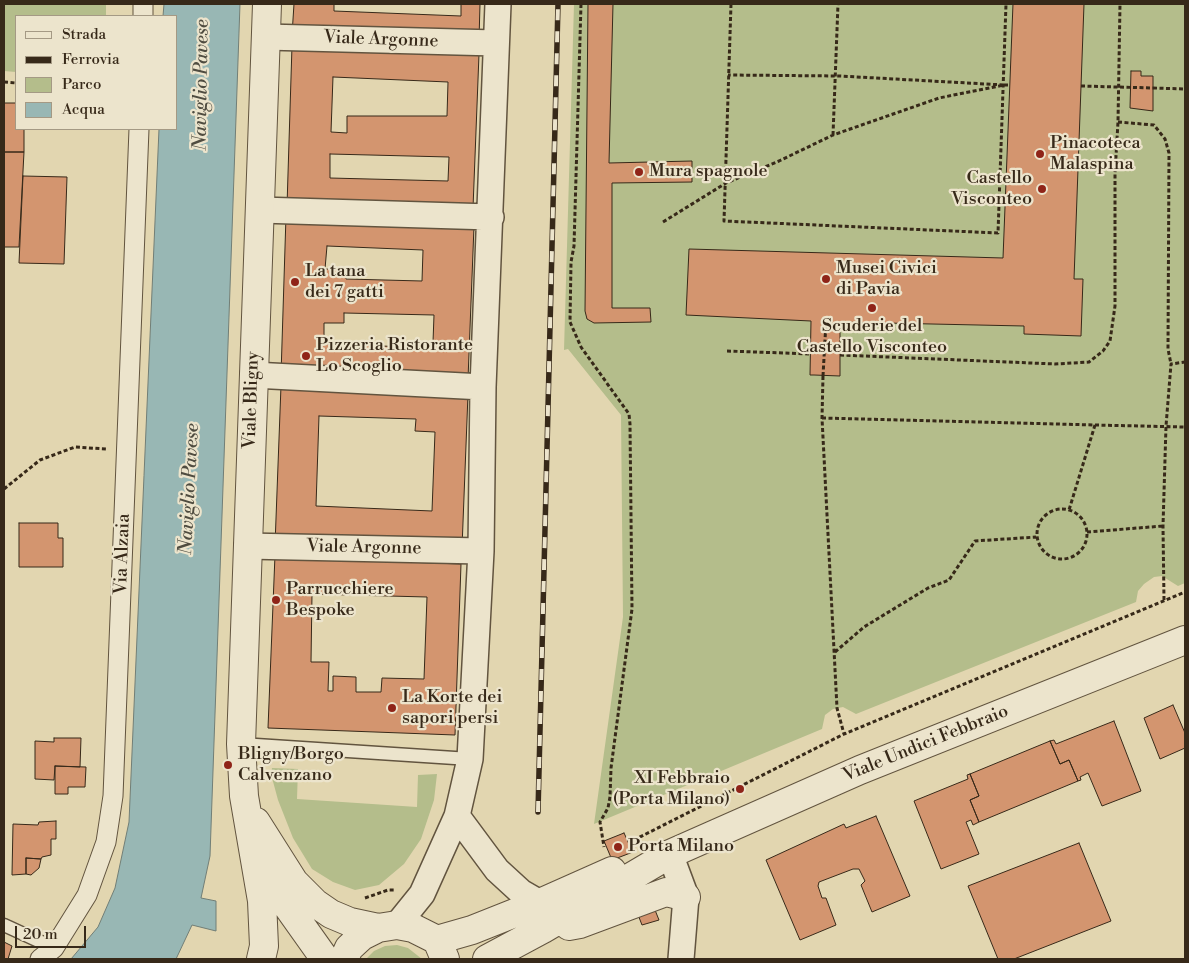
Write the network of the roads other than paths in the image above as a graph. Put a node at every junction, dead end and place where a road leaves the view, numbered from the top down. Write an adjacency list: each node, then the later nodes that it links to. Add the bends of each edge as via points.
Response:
1 (267, 4): 3 (street, Viale Bligny)
2 (498, 4): 4 (street)
3 (266, 37): 4 (street, Viale Argonne); 6 (street, Viale Bligny)
4 (496, 43): 7 (street)
5 (139, 130): 24 (street, Via Alzaia, via 113,796 106,842 87,895)
6 (260, 210): 7 (street); 8 (street, Viale Bligny)
7 (491, 217): 9 (street)
8 (252, 375): 9 (street); 10 (street, Viale Bligny)
9 (483, 387): 11 (street)
10 (247, 546): 11 (street, Viale Argonne); 13 (street, Viale Bligny)
11 (481, 551): 14 (street)
12 (1185, 640): 17 (street, Viale Undici Febbraio, via 860,770)
13 (241, 744): 14 (lane); 15 (street, Viale Bligny)
14 (470, 758): 16 (street)
15 (244, 796): 18 (street, Viale Bligny); 22 (street, Viale Bligny, via 269,845 294,882 315,903 350,922)
16 (458, 816): 20 (street, via 497,870); 22 (street, via 422,894)
17 (670, 854): 19 (street); 20 (street, Viale Undici Febbraio, via 647,855)
18 (257, 861): 25 (street, Viale Bligny, via 264,946); 26 (street, Viale Bligny)
19 (686, 897): 20 (street, via 666,892 580,924); 29 (street)
20 (542, 916): 23 (street, Viale Undici Febbraio, via 472,930); 28 (street, Viale Undici Febbraio)
21 (4, 925): 24 (lane)
22 (388, 927): 23 (street, via 413,928); 27 (street, via 362,936 349,948)
23 (441, 950)
24 (47, 954)
25 (261, 959)
26 (325, 959)
27 (344, 959)
28 (487, 959)
29 (681, 959)

